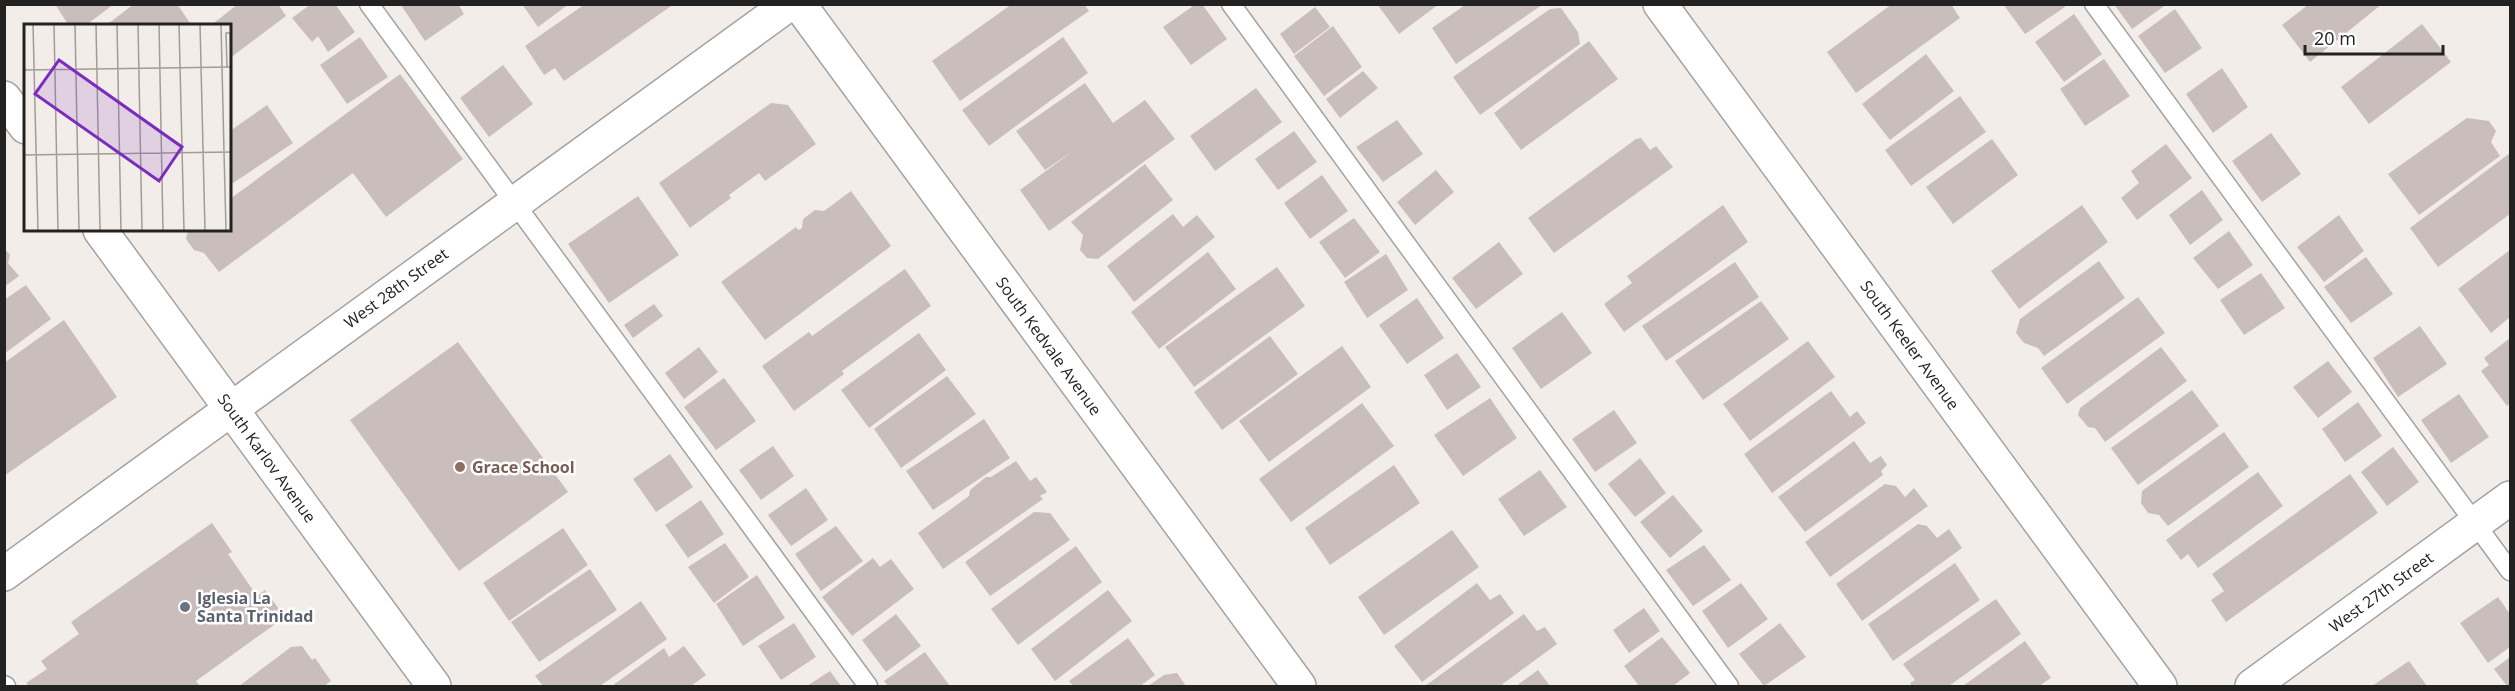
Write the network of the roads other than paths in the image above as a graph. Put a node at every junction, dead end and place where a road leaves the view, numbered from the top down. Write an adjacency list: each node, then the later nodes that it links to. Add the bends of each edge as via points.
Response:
1 (369, 4): 9 (lane)
2 (789, 4): 9 (street, West 28th Street)
3 (799, 4): 18 (street, South Kedvale Avenue)
4 (1231, 4): 19 (lane)
5 (1660, 4): 20 (street, South Keeler Avenue)
6 (2094, 4): 13 (lane)
7 (4, 98): 8 (street)
8 (24, 124)
9 (514, 202): 11 (street, West 28th Street); 17 (lane)
10 (101, 231): 11 (street, South Karlov Avenue)
11 (230, 408): 15 (street, West 28th Street); 16 (street, South Karlov Avenue)
12 (2511, 498): 13 (street, West 27th Street)
13 (2475, 524): 14 (lane); 21 (street, West 27th Street)
14 (2511, 571)
15 (4, 574)
16 (434, 687)
17 (868, 687)
18 (1299, 687)
19 (1729, 687)
20 (2160, 687)
21 (2252, 687)

